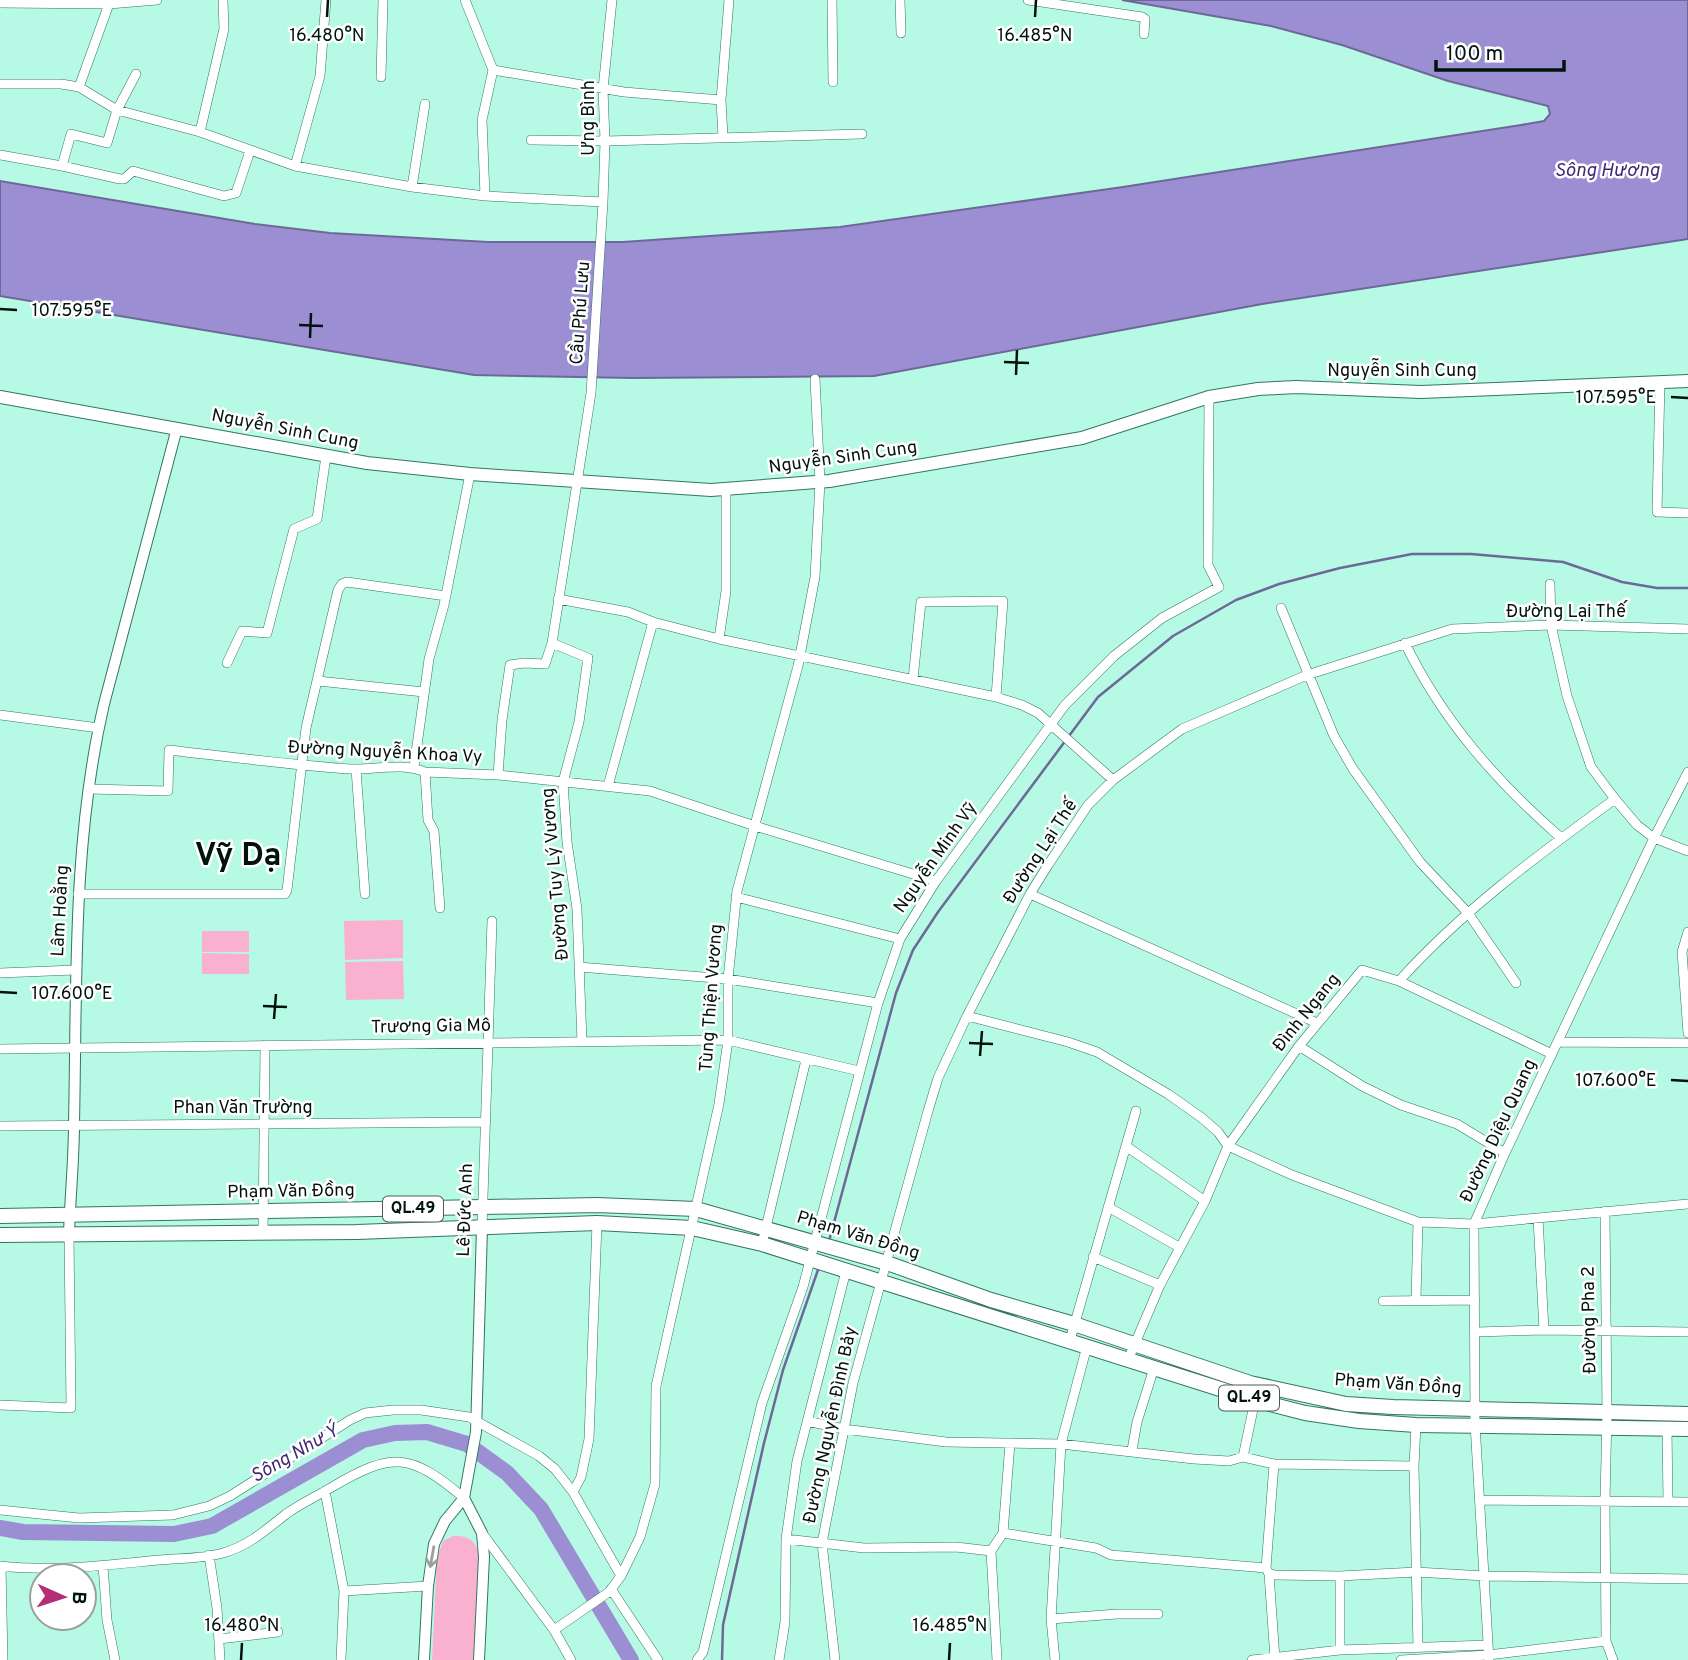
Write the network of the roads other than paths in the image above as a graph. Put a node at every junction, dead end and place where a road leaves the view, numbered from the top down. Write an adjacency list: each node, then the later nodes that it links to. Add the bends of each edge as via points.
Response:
1 (157, 0): 12 (street)
2 (223, 0): 25 (street, via 224,29)
3 (326, 0): 33 (street, via 320,76)
4 (383, 0): 17 (street)
5 (465, 0): 15 (street)
6 (612, 0): 21 (street, Ưng Bình)
7 (729, 0): 22 (street)
8 (832, 0): 18 (street)
9 (900, 0): 13 (street)
10 (1028, 0): 14 (street, via 1142,17)
11 (0, 3): 12 (street)
12 (109, 4): 20 (street)
13 (901, 33)
14 (1144, 34)
15 (492, 70): 21 (street); 35 (street, via 482,120)
16 (136, 74): 24 (street)
17 (382, 77)
18 (833, 82)
19 (0, 84): 20 (street)
20 (79, 87): 24 (street)
21 (603, 89): 22 (street); 29 (street, Ưng Bình)
22 (721, 100): 27 (street)
23 (425, 104): 34 (street)
24 (117, 110): 25 (street); 32 (street, via 107,144 71,134)
25 (200, 132): 30 (street)
26 (862, 134): 27 (street)
27 (723, 137): 29 (street)
28 (531, 140): 29 (street)
29 (605, 141): 36 (street, Ưng Bình)
30 (250, 151): 32 (street, via 236,193 224,197 133,171 120,179); 33 (street)
31 (0, 155): 32 (street)
32 (62, 166)
33 (295, 166): 34 (street)
34 (412, 187): 35 (street)
35 (485, 196): 36 (street)
36 (603, 202): 37 (street, Ưng Bình)
37 (602, 236): 46 (street, Cầu Phú Lưu, via 591,393)
38 (815, 379): 47 (street, Tùng Thiện Vương)
39 (1688, 381): 40 (main road, Nguyễn Sinh Cung)
40 (1660, 382): 42 (main road, Nguyễn Sinh Cung, via 1421,392 1296,387); 49 (street, via 1657,512)
41 (0, 397): 43 (main road, Nguyễn Sinh Cung)
42 (1209, 397): 47 (main road, Nguyễn Sinh Cung, via 1082,438); 69 (street, Nguyễn Minh Vỹ, via 1208,565 1219,587 1162,618 1114,656 1065,705)
43 (177, 428): 44 (main road, Nguyễn Sinh Cung); 68 (street, Lâm Hoằng)
44 (326, 456): 45 (main road, Nguyễn Sinh Cung); 61 (street, via 317,519 294,530 267,633 242,631)
45 (470, 474): 46 (main road, Nguyễn Sinh Cung); 51 (street)
46 (579, 481): 48 (main road, Nguyễn Sinh Cung); 52 (street)
47 (820, 482): 48 (main road, Nguyễn Sinh Cung); 60 (street, Tùng Thiện Vương, via 815,577)
48 (726, 490): 57 (street, via 726,591)
49 (1688, 513)
50 (1550, 584): 55 (street)
51 (446, 596): 64 (street, via 342,584); 65 (street)
52 (558, 599): 54 (street, via 628,612); 58 (street)
53 (1281, 608): 62 (street)
54 (653, 622): 57 (street); 78 (street)
55 (1551, 625): 56 (street, Đường Lại Thế); 59 (street, Đường Lại Thế, via 1452,629); 80 (street, via 1576,728 1591,766)
56 (1688, 629)
57 (719, 639): 60 (street)
58 (552, 643): 75 (street, via 545,664 510,664); 77 (street, Đường Tuy Lý Vương, via 588,657 579,722)
59 (1405, 643): 62 (street, Đường Lại Thế); 82 (street, via 1462,736 1522,803)
60 (800, 654): 63 (street); 81 (street, Tùng Thiện Vương)
61 (227, 663)
62 (1307, 675): 76 (street, Đường Lại Thế, via 1182,729); 91 (street, via 1334,736 1365,787 1420,862)
63 (913, 679): 66 (street); 66 (street, via 921,602 1003,601)
64 (318, 681): 65 (street); 70 (street)
65 (424, 692): 71 (street)
66 (996, 697): 69 (street, via 1038,713)
67 (0, 715): 68 (street)
68 (99, 728): 79 (street, Lâm Hoằng)
69 (1056, 729): 76 (street); 85 (street, Nguyễn Minh Vỹ)
70 (300, 765): 72 (street, Đường Nguyễn Khoa Vy); 79 (street, Đường Nguyễn Khoa Vy, via 169,750 167,790); 86 (street, via 285,894)
71 (414, 767): 72 (street, Đường Nguyễn Khoa Vy); 73 (street, Đường Nguyễn Khoa Vy)
72 (356, 769): 87 (street)
73 (425, 772): 75 (street, Đường Nguyễn Khoa Vy); 90 (street)
74 (1688, 772): 83 (street, Đường Diệu Quang)
75 (498, 775): 77 (street, Đường Nguyễn Khoa Vy)
76 (1113, 780): 88 (street, Đường Lại Thế, via 1088,806)
77 (563, 782): 78 (street, Đường Nguyễn Khoa Vy); 95 (street, Đường Tuy Lý Vương)
78 (608, 786): 81 (street, Đường Nguyễn Khoa Vy, via 650,790)
79 (89, 789): 86 (street, Lâm Hoằng)
80 (1615, 799): 82 (street); 83 (street)
81 (755, 826): 85 (street, Đường Nguyễn Khoa Vy); 89 (street, Tùng Thiện Vương)
82 (1561, 838): 91 (street)
83 (1654, 838): 84 (street); 108 (street, Đường Diệu Quang)
84 (1688, 851)
85 (936, 881): 94 (street, Nguyễn Minh Vỹ)
86 (78, 894): 96 (street, Lâm Hoằng)
87 (365, 894)
88 (1030, 894): 102 (street, Đường Lại Thế); 103 (street)
89 (736, 897): 94 (street); 98 (street, Tùng Thiện Vương)
90 (440, 908)
91 (1468, 913): 99 (street); 100 (street)
92 (492, 921): 106 (street, Lê Đức Anh)
93 (1688, 932): 104 (street, via 1682,952)
94 (900, 939): 101 (street, Nguyễn Minh Vỹ)
95 (579, 967): 98 (street); 107 (street, Đường Tuy Lý Vương)
96 (75, 970): 97 (street); 112 (street, Lâm Hoằng)
97 (0, 972)
98 (727, 979): 101 (street); 105 (street, Tùng Thiện Vương)
99 (1399, 981): 103 (street, Đình Ngang, via 1362,970); 114 (street)
100 (1516, 984)
101 (878, 1003): 116 (street, Nguyễn Minh Vỹ)
102 (967, 1016): 123 (street, via 1097,1052 1202,1118); 149 (street, Đường Lại Thế, via 938,1078)
103 (1317, 1023): 111 (street, Đình Ngang)
104 (1688, 1032)
105 (728, 1041): 107 (street, Trương Gia Mô); 115 (street, Trương Gia Mô); 129 (street, Tùng Thiện Vương)
106 (487, 1042): 107 (street, Trương Gia Mô); 110 (street, Trương Gia Mô); 118 (street, Lê Đức Anh)
107 (582, 1042)
108 (1558, 1042): 109 (street); 114 (street, Đường Diệu Quang)
109 (1688, 1043)
110 (265, 1045): 112 (street, Trương Gia Mô); 119 (street)
111 (1299, 1046): 123 (street, Đình Ngang); 124 (street, via 1362,1086 1457,1124)
112 (74, 1047): 113 (street, Trương Gia Mô); 120 (street, Lâm Hoằng)
113 (0, 1049)
114 (1552, 1054): 124 (street, Đường Diệu Quang)
115 (806, 1060): 116 (street, Trương Gia Mô); 140 (street)
116 (859, 1071): 145 (street, Nguyễn Minh Vỹ)
117 (1136, 1111): 122 (street)
118 (486, 1122): 119 (street, Phan Văn Trường); 128 (street, Lê Đức Anh)
119 (265, 1124): 120 (street, Phan Văn Trường); 131 (street)
120 (74, 1125): 121 (street, Phan Văn Trường); 133 (street, Lâm Hoằng)
121 (0, 1126)
122 (1126, 1146): 125 (street); 127 (street)
123 (1228, 1146): 125 (street, Đình Ngang); 135 (street)
124 (1505, 1153): 137 (street, Đường Diệu Quang)
125 (1205, 1201): 146 (street, Đình Ngang)
126 (1688, 1203): 130 (street)
127 (1108, 1206): 146 (street); 147 (street)
128 (484, 1207): 129 (main road, Phạm Văn Đồng / QL.49); 131 (main road, Phạm Văn Đồng / QL.49); 138 (street, Lê Đức Anh)
129 (696, 1209): 139 (street, Tùng Thiện Vương); 140 (main road, Phạm Văn Đồng / QL.49)
130 (1605, 1211): 134 (street); 158 (street, Đường Pha 2)
131 (263, 1212): 133 (main road, Phạm Văn Đồng / QL.49); 141 (street)
132 (0, 1216): 133 (main road, Phạm Văn Đồng / QL.49)
133 (69, 1216): 143 (street, Lâm Hoằng)
134 (1538, 1218): 137 (street); 157 (street)
135 (1418, 1222): 137 (street); 153 (street)
136 (597, 1223): 138 (main road, Phạm Văn Đồng / QL.49); 139 (main road, Phạm Văn Đồng / QL.49); 185 (street, via 589,1439)
137 (1474, 1224): 154 (street, Đường Diệu Quang)
138 (482, 1228): 141 (main road, Phạm Văn Đồng / QL.49); 174 (street, Lê Đức Anh)
139 (692, 1228): 144 (main road, Phạm Văn Đồng / QL.49); 203 (street, Tùng Thiện Vương, via 656,1386 655,1484 640,1537)
140 (766, 1228): 144 (street); 145 (main road, Phạm Văn Đồng / QL.49)
141 (263, 1233): 143 (main road, Phạm Văn Đồng / QL.49)
142 (0, 1235): 143 (main road, Phạm Văn Đồng / QL.49)
143 (69, 1235): 167 (street, Lâm Hoằng, via 71,1408)
144 (762, 1244): 148 (main road, Phạm Văn Đồng / QL.49)
145 (823, 1245): 148 (street, Nguyễn Minh Vỹ); 149 (main road, Phạm Văn Đồng / QL.49)
146 (1180, 1247): 152 (street, Đình Ngang)
147 (1093, 1257): 152 (street); 156 (street)
148 (818, 1262): 150 (main road, Phạm Văn Đồng / QL.49); 229 (street, Nguyễn Minh Vỹ, via 803,1287 762,1403 703,1652)
149 (887, 1263): 151 (street, Đường Lại Thế); 156 (main road, Phạm Văn Đồng / QL.49)
150 (846, 1271): 151 (main road, Phạm Văn Đồng / QL.49); 171 (street)
151 (882, 1281): 161 (main road, Phạm Văn Đồng / QL.49); 176 (street, Đường Nguyễn Đình Bảy)
152 (1160, 1285): 162 (street, Đình Ngang)
153 (1416, 1299): 154 (street); 155 (street)
154 (1475, 1300): 159 (street, Đường Diệu Quang)
155 (1383, 1301)
156 (1074, 1324): 161 (street); 162 (main road, Phạm Văn Đồng / QL.49)
157 (1544, 1330): 158 (street); 159 (street)
158 (1607, 1330): 160 (street); 170 (street, Đường Pha 2)
159 (1476, 1332): 168 (street, Đường Diệu Quang)
160 (1688, 1332)
161 (1070, 1340): 163 (main road, Phạm Văn Đồng / QL.49)
162 (1134, 1345): 164 (street, Đình Ngang); 168 (main road, Phạm Văn Đồng / QL.49, via 1250,1383 1346,1404)
163 (1087, 1346): 164 (main road, Phạm Văn Đồng / QL.49); 179 (street)
164 (1128, 1360): 165 (main road, Phạm Văn Đồng / QL.49)
165 (1154, 1368): 166 (main road, Phạm Văn Đồng / QL.49); 180 (street)
166 (1255, 1400): 173 (main road, Phạm Văn Đồng / QL.49, via 1305,1413); 181 (street)
167 (0, 1405)
168 (1476, 1409): 170 (main road, Phạm Văn Đồng / QL.49); 172 (street, Đường Diệu Quang)
169 (1688, 1414): 170 (main road, Phạm Văn Đồng / QL.49)
170 (1607, 1420): 172 (main road, Phạm Văn Đồng / QL.49); 175 (main road, Phạm Văn Đồng / QL.49); 188 (street, Đường Pha 2)
171 (807, 1421): 176 (street); 194 (street)
172 (1475, 1424): 173 (main road, Phạm Văn Đồng / QL.49); 187 (street, Đường Diệu Quang)
173 (1416, 1425): 183 (street)
174 (476, 1426): 185 (street, via 539,1456); 186 (street, Lê Đức Anh); 191 (street, via 469,1417 421,1410 365,1413 230,1496 173,1515 79,1518)
175 (1667, 1428): 177 (main road, Phạm Văn Đồng / QL.49); 189 (street)
176 (844, 1429): 178 (street); 196 (street, Đường Nguyễn Đình Bảy)
177 (1688, 1429)
178 (1010, 1443): 179 (street); 193 (street)
179 (1061, 1444): 180 (street); 195 (street)
180 (1132, 1450): 181 (street, via 1194,1459)
181 (1243, 1458): 182 (street)
182 (1273, 1464): 183 (street); 201 (street)
183 (1414, 1466): 202 (street)
184 (325, 1491): 186 (street, via 390,1461 434,1473); 198 (street, via 256,1539); 209 (street)
185 (573, 1492): 203 (street)
186 (464, 1498): 192 (street); 208 (street, Lê Đức Anh, one-way to 208, via 438,1534)
187 (1480, 1500): 188 (street); 205 (street, Đường Diệu Quang)
188 (1605, 1500): 189 (street); 206 (street, Đường Pha 2)
189 (1668, 1502): 190 (street)
190 (1688, 1502)
191 (0, 1510)
192 (482, 1533): 213 (street); 227 (street)
193 (1003, 1533): 195 (street); 197 (street)
194 (786, 1539): 196 (street); 230 (street, via 785,1622)
195 (1056, 1542): 201 (street, via 1111,1555); 212 (street)
196 (822, 1544): 197 (street); 231 (street, Đường Nguyễn Đình Bảy)
197 (991, 1551): 232 (street)
198 (209, 1555): 200 (street); 215 (street)
199 (1, 1566): 200 (street); 222 (street)
200 (103, 1566): 223 (street)
201 (1268, 1571): 204 (street); 221 (street)
202 (1416, 1572): 204 (street); 205 (street); 217 (street)
203 (621, 1576): 210 (street, Tùng Thiện Vương)
204 (1340, 1576): 218 (street)
205 (1485, 1576): 206 (street); 219 (street, Đường Diệu Quang)
206 (1605, 1577): 207 (street); 216 (street, Đường Pha 2)
207 (1688, 1579)
208 (428, 1586): 209 (street); 226 (street, Lê Đức Anh)
209 (344, 1591): 225 (street)
210 (610, 1591): 213 (street, Tùng Thiện Vương); 228 (street)
211 (1158, 1614): 212 (street)
212 (1051, 1619): 233 (street)
213 (554, 1630): 220 (street)
214 (278, 1632): 215 (street)
215 (219, 1639): 224 (street)
216 (1606, 1641): 219 (street); 236 (street, Đường Pha 2)
217 (1418, 1647): 218 (street); 219 (street)
218 (1339, 1650): 221 (street)
219 (1488, 1653): 235 (street)
220 (566, 1659)
221 (1275, 1659): 234 (street)
222 (3, 1660)
223 (115, 1660)
224 (220, 1660)
225 (341, 1660)
226 (424, 1660)
227 (479, 1660)
228 (658, 1660)
229 (697, 1660)
230 (779, 1660)
231 (835, 1660)
232 (997, 1660)
233 (1055, 1660)
234 (1252, 1660)
235 (1401, 1660)
236 (1613, 1660)

